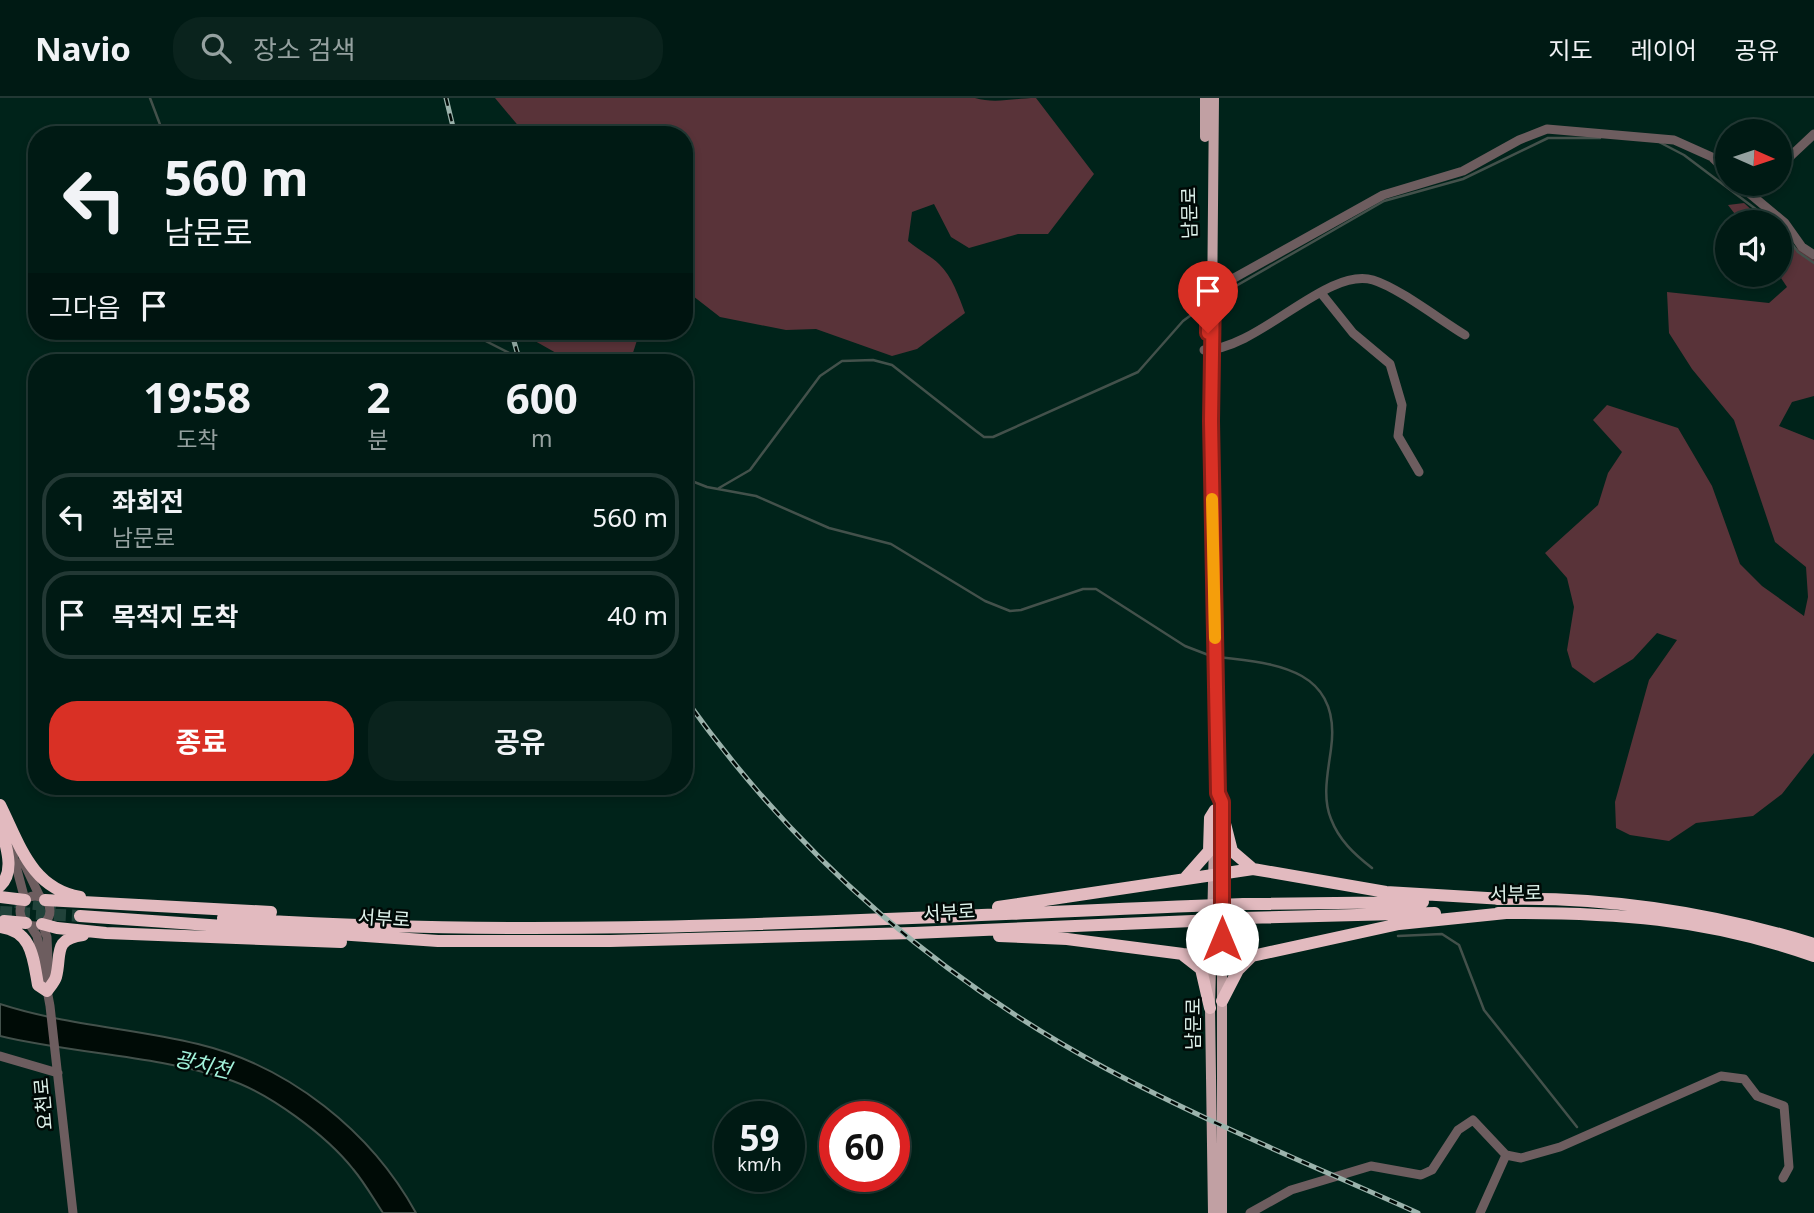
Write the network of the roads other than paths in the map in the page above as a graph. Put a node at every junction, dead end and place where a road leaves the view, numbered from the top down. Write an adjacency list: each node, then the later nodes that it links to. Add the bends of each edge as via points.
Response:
1 (1205, 98): 8 (main road, 남문로)
2 (1214, 98): 8 (main road, 남문로)
3 (1814, 134): 4 (street)
4 (1792, 155)
5 (1715, 160): 8 (street, via 1674,140 1547,129 1463,171 1383,195)
6 (1753, 196): 7 (street)
7 (1814, 255)
8 (1210, 293): 11 (main road, 남문로)
9 (1321, 293): 10 (street, via 1351,278 1376,281); 11 (street, via 1229,347); 12 (street, via 1353,333 1390,364 1402,405 1398,436)
10 (1465, 335)
11 (1209, 350): 14 (main road, 남문로)
12 (1419, 471)
13 (0, 806): 22 (street); 25 (highway, via 30,866 49,888)
14 (1218, 811): 17 (highway, via 1232,851); 18 (main road, 남문로); 19 (highway, via 1210,818 1209,851)
15 (0, 812): 24 (street)
16 (0, 822): 20 (highway, via 10,868)
17 (1253, 869): 18 (highway); 23 (highway, via 1386,892)
18 (1218, 874): 19 (highway); 37 (main road, 남문로)
19 (1186, 877): 27 (highway)
20 (0, 886)
21 (0, 897): 24 (highway)
22 (43, 898): 24 (street); 25 (highway); 29 (street, via 49,914)
23 (1504, 899): 27 (highway, 서부로, bridge); 35 (highway, 서부로, via 1592,900 1658,907 1757,926)
24 (25, 900): 29 (street, via 20,911)
25 (108, 902): 31 (highway, via 294,913)
26 (1506, 913): 33 (highway, 서부로, bridge, via 1242,918); 38 (highway, via 1399,924); 39 (highway, 서부로, via 1580,911 1684,922 1760,937)
27 (912, 918): 31 (highway, 서부로, via 656,929)
28 (0, 921): 29 (highway)
29 (33, 924): 32 (highway); 40 (street, 요천로, via 47,937 51,975)
30 (0, 927): 40 (highway, via 14,928 25,937 38,985)
31 (428, 927): 34 (highway, 서부로, via 80,912)
32 (106, 933): 34 (highway, via 307,942); 40 (highway, via 70,937 63,943 56,978)
33 (914, 933): 34 (highway, 서부로); 36 (highway, via 1067,939)
34 (438, 942)
35 (1814, 944)
36 (1183, 954): 37 (highway); 41 (highway, via 1201,969)
37 (1217, 956): 38 (highway); 41 (main road, 남문로)
38 (1252, 956): 41 (highway)
39 (1814, 956)
40 (47, 991): 43 (street, 요천로)
41 (1216, 1004): 47 (main road, 남문로); 48 (main road, 남문로)
42 (0, 1056): 43 (street)
43 (58, 1069): 46 (street, 요천로)
44 (1506, 1155): 45 (street, via 1521,1158 1560,1147 1715,1077 1729,1076 1744,1079 1757,1096 1784,1106 1789,1167); 49 (street, via 1473,1120 1458,1130 1432,1170 1421,1175 1371,1166 1291,1190); 50 (street)
45 (1783, 1178)
46 (73, 1213)
47 (1213, 1213)
48 (1222, 1213)
49 (1250, 1213)
50 (1479, 1213)

